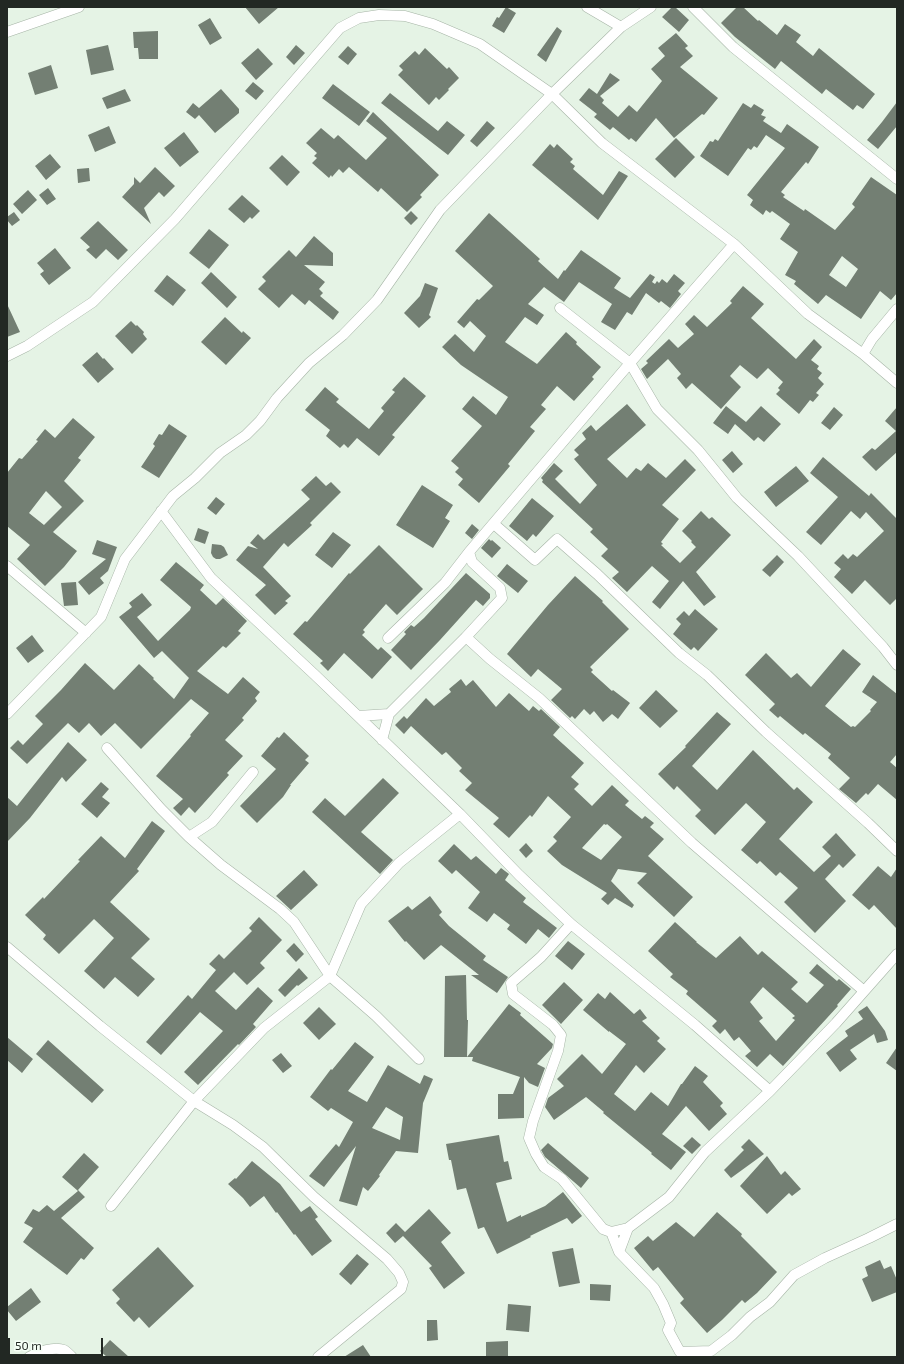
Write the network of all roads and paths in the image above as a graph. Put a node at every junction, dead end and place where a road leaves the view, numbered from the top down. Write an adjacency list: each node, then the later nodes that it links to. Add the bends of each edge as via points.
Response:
1 (79, 7): 6 (street)
2 (587, 7): 5 (street)
3 (652, 7): 5 (street)
4 (694, 7): 8 (street, via 733,47)
5 (621, 27): 7 (street)
6 (7, 32)
7 (552, 94): 9 (street, via 602,143); 13 (street, via 480,44 433,24 404,16 379,15 359,18 340,28 175,219 93,302 27,346); 16 (street, via 440,210 377,300 343,335 309,363 246,435 220,453 196,478 173,496)
8 (897, 179)
9 (734, 244): 12 (street, via 808,314); 14 (street)
10 (560, 308): 14 (street)
11 (897, 309): 12 (street)
12 (863, 354): 15 (street)
13 (7, 356)
14 (630, 363): 17 (street); 23 (street, via 657,408 698,450 737,498 798,556)
15 (897, 383)
16 (161, 511): 20 (street, via 125,559 101,617); 26 (street, via 211,578)
17 (494, 524): 18 (street); 32 (street, via 535,560 557,539)
18 (469, 552): 21 (street, via 472,562 500,588 502,598); 22 (street, via 445,583)
19 (7, 566): 20 (street)
20 (86, 634): 24 (street)
21 (466, 637): 25 (street); 37 (street, via 540,698 692,843)
22 (388, 638)
23 (897, 665)
24 (7, 714)
25 (389, 714): 26 (street); 27 (street)
26 (358, 716): 27 (street)
27 (382, 740): 30 (street)
28 (107, 748): 31 (street)
29 (253, 772): 31 (street, via 212,822)
30 (460, 814): 33 (street); 36 (street, via 399,863 361,904)
31 (189, 837): 36 (street, via 294,922)
32 (897, 851)
33 (571, 924): 39 (street, via 695,1025); 44 (street, via 541,957 511,983 513,994 561,1035 529,1138 544,1167 562,1179 603,1229)
34 (7, 947): 40 (street)
35 (897, 954): 37 (street)
36 (330, 976): 38 (street, via 376,1016); 40 (street, via 264,1028)
37 (864, 991): 39 (street)
38 (419, 1059)
39 (770, 1091): 43 (street, via 705,1152 669,1197)
40 (194, 1101): 41 (street); 48 (street, via 263,1147 314,1197 387,1258 403,1282 401,1289)
41 (110, 1206)
42 (897, 1224): 45 (street, via 794,1275 770,1302 711,1351 680,1352 668,1330 671,1323 654,1288)
43 (628, 1228): 44 (street); 45 (street)
44 (611, 1232): 45 (street)
45 (618, 1252)
46 (29, 1357): 47 (street, via 47,1350 59,1349 65,1350)
47 (72, 1357)
48 (318, 1357)

